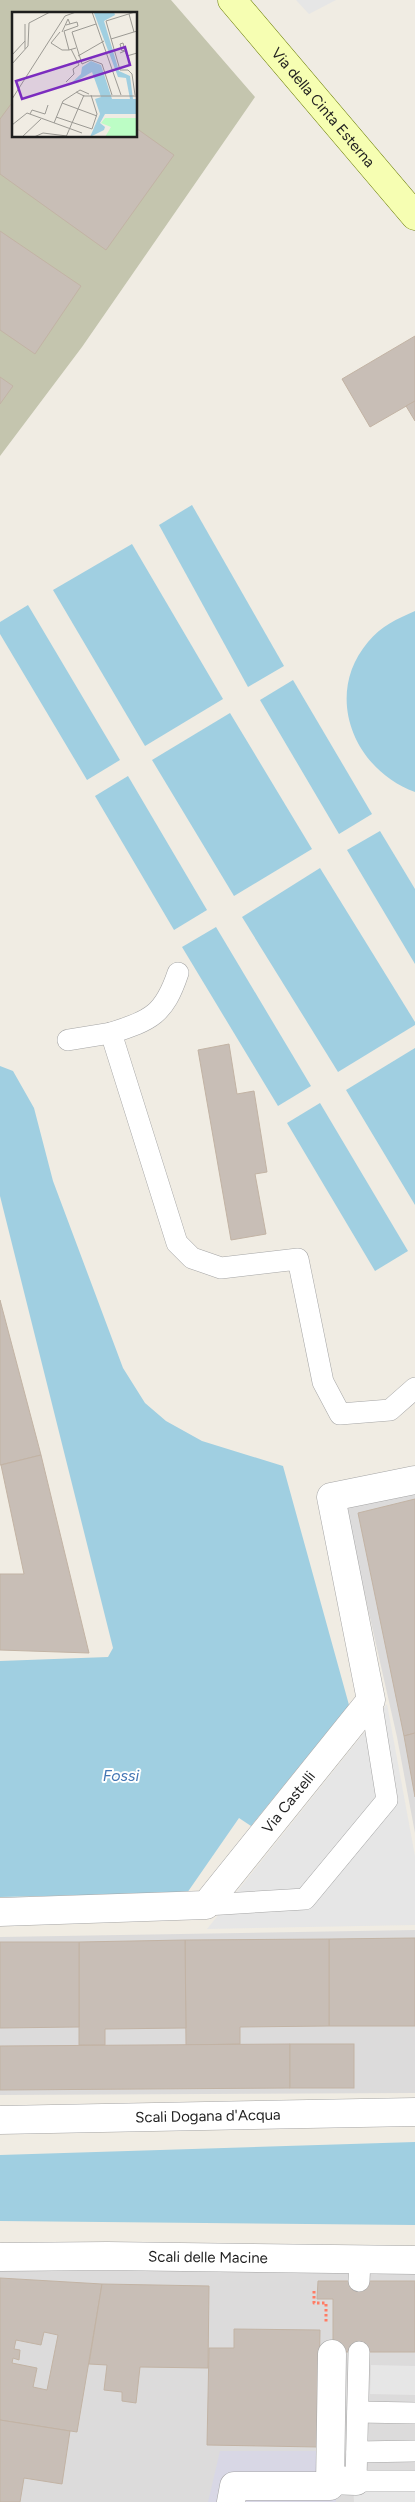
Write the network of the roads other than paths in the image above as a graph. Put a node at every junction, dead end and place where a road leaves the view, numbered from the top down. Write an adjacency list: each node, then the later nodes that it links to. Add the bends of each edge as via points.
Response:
1 (232, 0): 2 (main road, Via della Cinta Esterna)
2 (415, 216)
3 (178, 973): 4 (lane, via 170,998 146,1022)
4 (111, 1033): 5 (lane); 6 (lane, via 177,1243 192,1258 221,1268 298,1259 323,1382 340,1414 390,1410)
5 (68, 1040)
6 (415, 1388)
7 (415, 1480): 8 (street, via 331,1497)
8 (371, 1700): 9 (street, Via Castelli); 9 (lane, via 387,1800 305,1899)
9 (206, 1905): 10 (street)
10 (0, 1912)
11 (415, 2112): 12 (street, Scali Dogana d'Acqua)
12 (0, 2120)
13 (0, 2257): 14 (street, Scali delle Macine, via 315,2259 360,2270)
14 (415, 2260)
15 (359, 2352): 17 (lane)
16 (332, 2354): 21 (street)
17 (358, 2412): 18 (lane); 20 (lane)
18 (415, 2413)
19 (415, 2451): 20 (lane)
20 (357, 2452): 21 (lane)
21 (343, 2480): 22 (lane); 23 (street, via 330,2486 234,2486)
22 (415, 2481)
23 (231, 2502)

